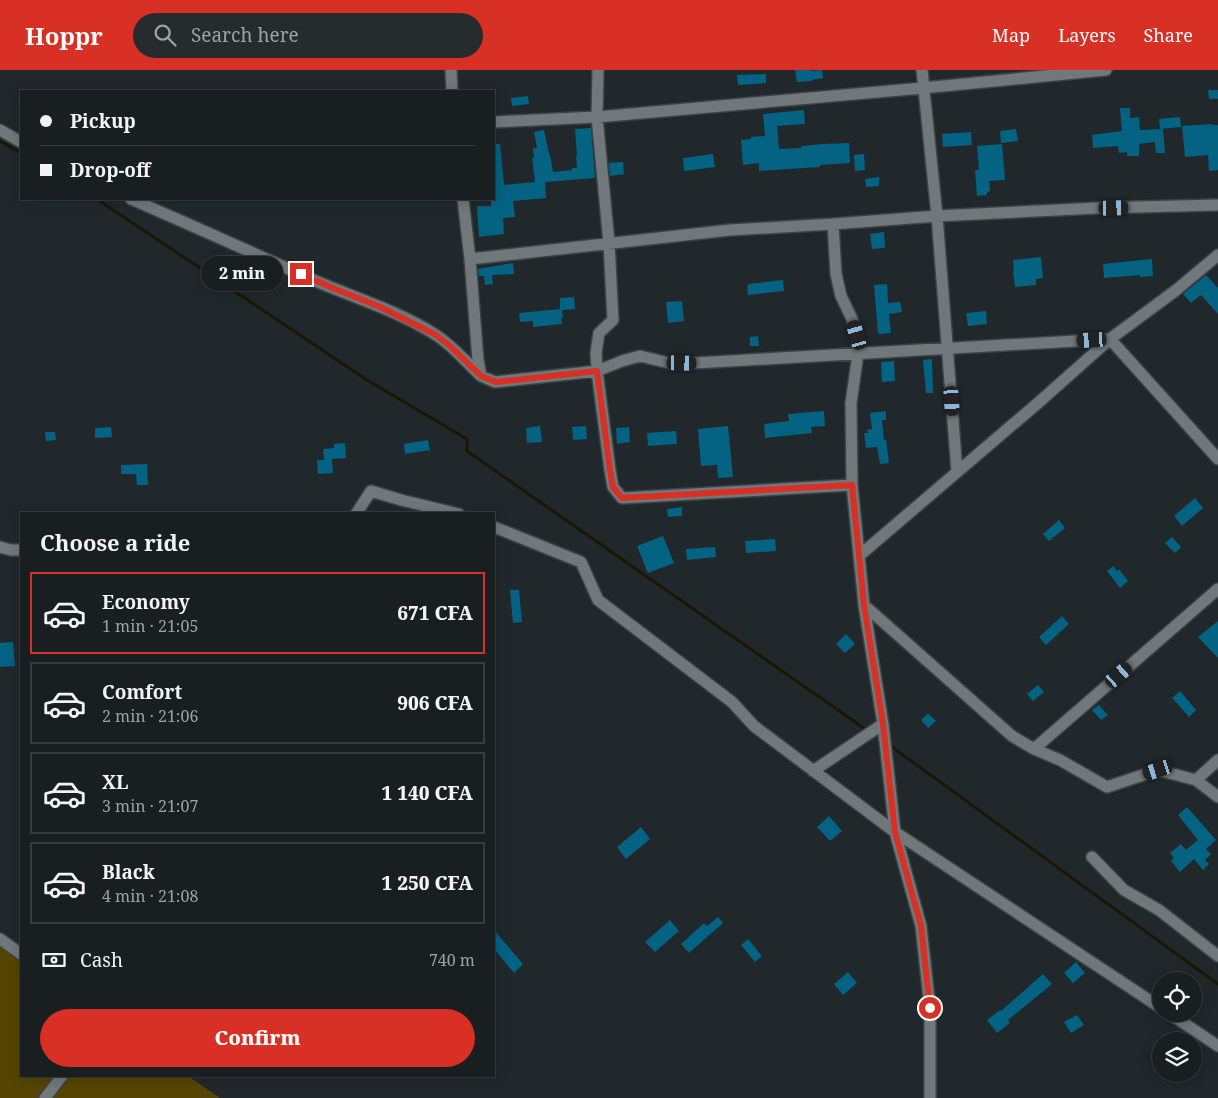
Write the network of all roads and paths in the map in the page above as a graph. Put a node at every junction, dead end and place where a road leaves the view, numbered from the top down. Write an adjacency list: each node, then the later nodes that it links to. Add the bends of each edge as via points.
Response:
1 (451, 70): 6 (street)
2 (598, 70): 7 (street)
3 (922, 70): 5 (street)
4 (1106, 70): 5 (street)
5 (924, 88): 7 (street); 14 (street)
6 (452, 90)
7 (597, 117): 8 (street); 16 (street)
8 (495, 122)
9 (0, 130): 10 (street)
10 (20, 141)
11 (133, 200): 23 (street, via 411,322 436,335)
12 (463, 200): 18 (street)
13 (1218, 205): 14 (street)
14 (937, 216): 15 (street); 20 (street)
15 (834, 224): 16 (street, via 730,230); 21 (street, via 836,274 857,335)
16 (609, 243): 18 (street); 22 (street, via 614,320 599,333)
17 (1218, 255): 19 (street)
18 (470, 259): 23 (street)
19 (1110, 339): 20 (street); 24 (street); 25 (street)
20 (948, 348): 21 (street); 25 (street)
21 (858, 354): 22 (street, via 695,363 669,363 640,356); 26 (street, via 851,403)
22 (597, 371): 23 (street, via 496,382); 26 (street, via 613,487 622,498)
23 (481, 376)
24 (1218, 459)
25 (957, 472): 32 (street)
26 (852, 485): 32 (street)
27 (357, 512): 28 (street, via 371,491)
28 (451, 512)
29 (495, 527): 38 (street, via 581,562 598,600 732,702 754,726)
30 (0, 547): 31 (street)
31 (20, 550)
32 (860, 555): 34 (street)
33 (1218, 589): 36 (street)
34 (864, 605): 35 (street); 36 (street, via 1012,736)
35 (883, 724): 38 (street); 41 (street)
36 (1034, 749): 39 (street, via 1107,787 1158,770)
37 (1218, 760): 39 (street)
38 (813, 771): 41 (street)
39 (1196, 780): 40 (street)
40 (1218, 797)
41 (895, 832): 46 (street); 51 (street, via 921,926 930,1008)
42 (1092, 857): 45 (street, via 1124,890 1159,910)
43 (0, 939): 44 (street)
44 (20, 953)
45 (1218, 956)
46 (1152, 1002)
47 (1182, 1022): 48 (street)
48 (1218, 1046)
49 (61, 1077): 50 (street)
50 (45, 1098)
51 (930, 1098)

